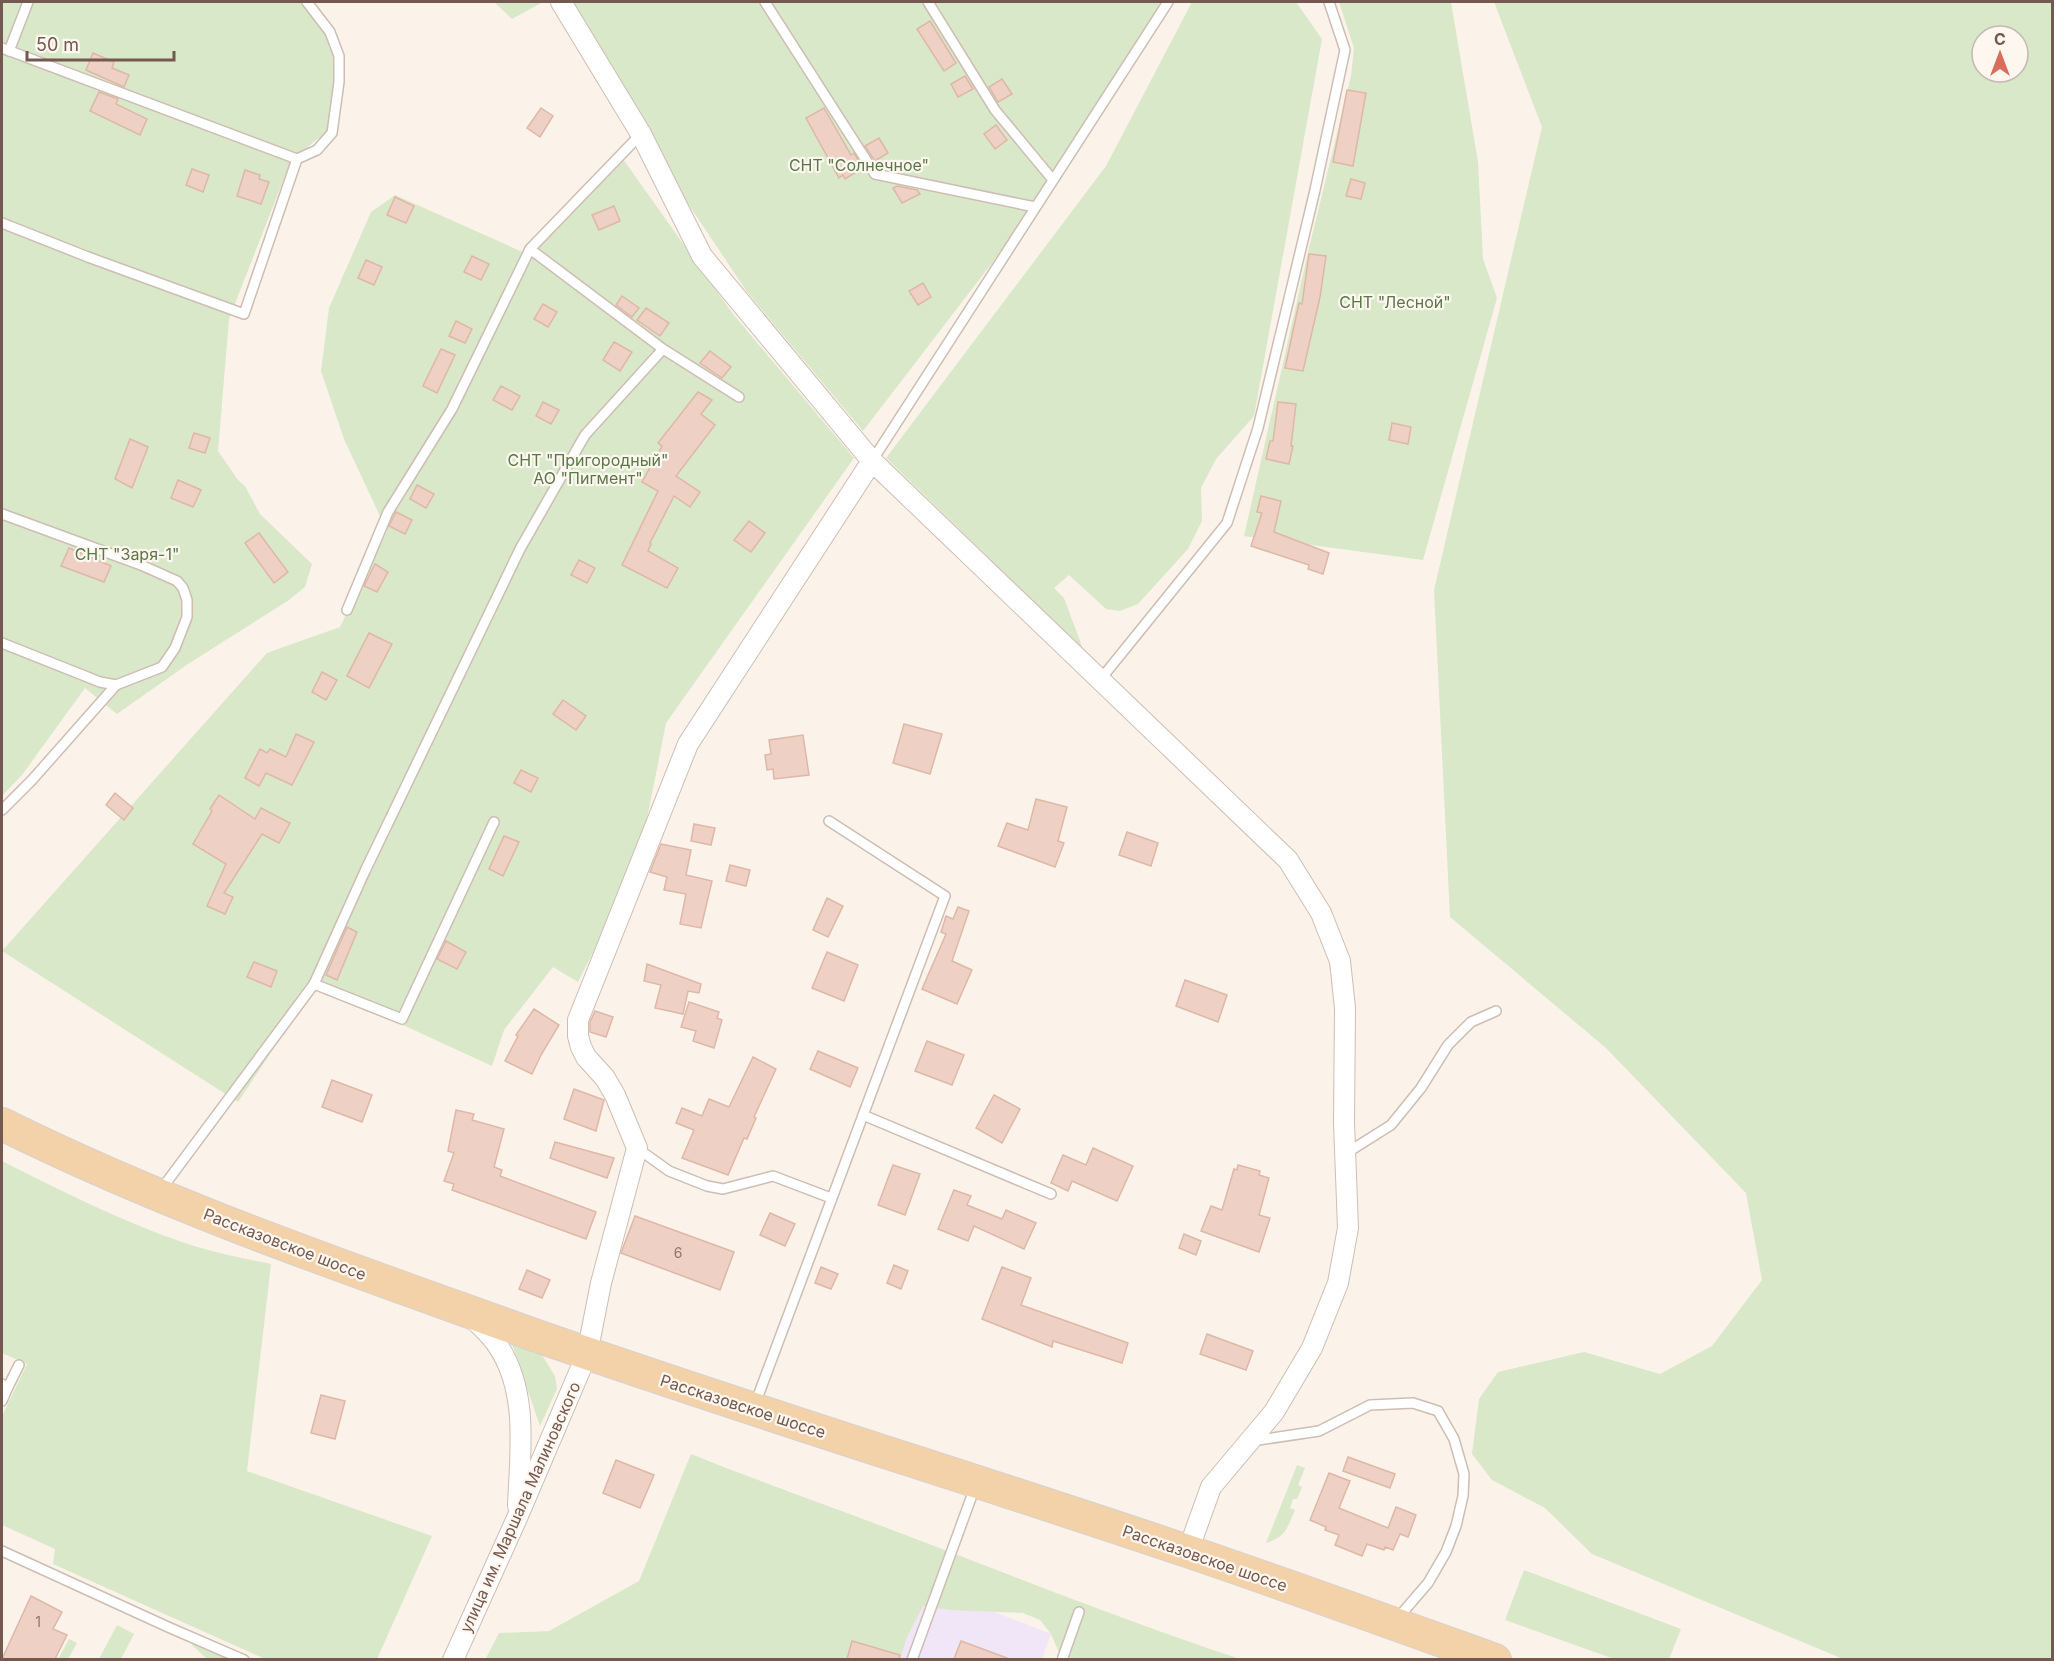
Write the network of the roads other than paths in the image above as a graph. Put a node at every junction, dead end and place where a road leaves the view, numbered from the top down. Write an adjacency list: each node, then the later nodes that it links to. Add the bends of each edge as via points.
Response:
1 (28, 2): 8 (lane)
2 (307, 2): 10 (lane, via 330,32 339,56 339,82 332,133 317,150)
3 (561, 2): 9 (street)
4 (765, 2): 12 (lane, via 875,174)
5 (928, 2): 11 (lane, via 994,110)
6 (1168, 2): 11 (lane)
7 (1329, 2): 21 (lane, via 1345,50 1258,428 1227,523)
8 (5, 49): 10 (lane)
9 (640, 134): 14 (lane); 17 (street, via 702,256)
10 (297, 159): 13 (lane, via 244,314)
11 (1053, 180): 12 (lane)
12 (1035, 207): 17 (lane)
13 (2, 223)
14 (530, 249): 15 (lane); 19 (lane, via 452,410 388,512)
15 (663, 349): 16 (lane); 26 (lane, via 585,435 520,549 364,871)
16 (739, 397)
17 (872, 461): 21 (street); 30 (street, via 688,744 578,1020 581,1047 615,1095)
18 (2, 514): 22 (lane, via 141,565 177,581 183,588 187,617 175,648 162,667)
19 (347, 610)
20 (2, 643): 22 (lane)
21 (1100, 680): 31 (street, via 1288,860 1321,913 1340,961 1345,1008)
22 (116, 686): 23 (lane)
23 (2, 810)
24 (829, 820): 28 (lane, via 945,896)
25 (494, 822): 26 (lane, via 402,1019)
26 (314, 984): 33 (lane)
27 (1496, 1011): 31 (lane, via 1471,1022 1448,1045 1391,1125)
28 (863, 1115): 32 (lane); 34 (lane)
29 (2, 1125): 33 (main road, Рассказовское шоссе)
30 (637, 1149): 34 (lane, via 669,1170 707,1186 723,1189 773,1176); 36 (street, улица им. Маршала Малиновского, via 601,1283)
31 (1345, 1154): 41 (street, via 1348,1228 1338,1283 1312,1348 1274,1412)
32 (1051, 1194)
33 (156, 1195): 35 (main road, Рассказовское шоссе)
34 (831, 1198): 40 (lane)
35 (468, 1311): 36 (main road, Рассказовское шоссе); 43 (street, via 498,1346 520,1408)
36 (587, 1354): 40 (main road, Рассказовское шоссе); 43 (street, улица им. Маршала Малиновского)
37 (19, 1365): 38 (lane)
38 (5, 1385): 39 (lane)
39 (2, 1401)
40 (753, 1409): 42 (main road, Рассказовское шоссе)
41 (1249, 1442): 45 (street, via 1211,1487); 47 (lane, via 1319,1431 1370,1405 1413,1403 1437,1411 1454,1439 1464,1474 1463,1497 1446,1552 1428,1583)
42 (977, 1482): 45 (main road, Рассказовское шоссе); 50 (lane)
43 (517, 1518): 49 (street, улица им. Маршала Малиновского)
44 (2, 1551): 48 (lane)
45 (1188, 1551): 47 (main road, Рассказовское шоссе)
46 (1079, 1611): 51 (lane)
47 (1393, 1624): 52 (main road, Рассказовское шоссе)
48 (244, 1659)
49 (453, 1659)
50 (912, 1659)
51 (1062, 1659)
52 (1495, 1659)

